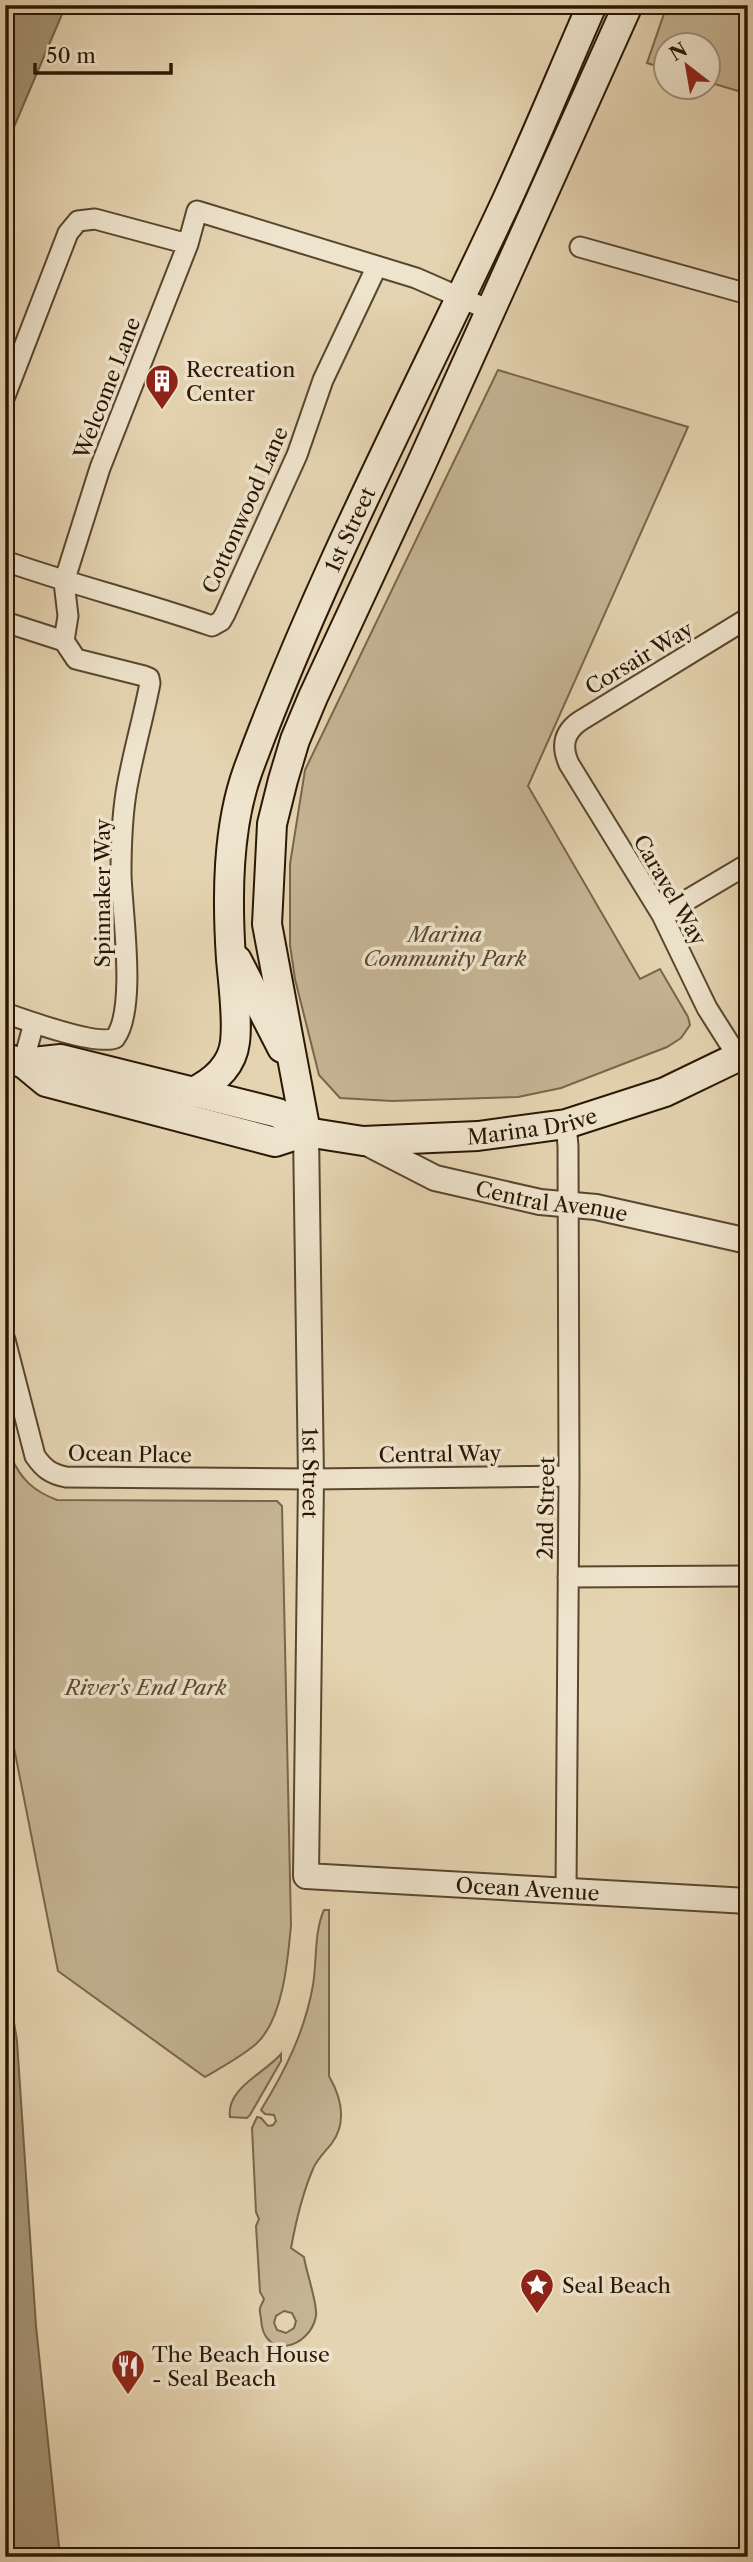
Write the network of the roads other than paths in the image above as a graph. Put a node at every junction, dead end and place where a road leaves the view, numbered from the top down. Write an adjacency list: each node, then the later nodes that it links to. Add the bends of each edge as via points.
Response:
1 (592, 5): 7 (main road, 1st Street)
2 (628, 5): 8 (main road, 1st Street)
3 (188, 244): 5 (street, Welcome Lane, via 197,211); 9 (street, via 95,219 78,221 68,233); 11 (street, Welcome Lane, via 100,468)
4 (580, 247): 6 (street)
5 (377, 266): 7 (street); 11 (street, Cottonwood Lane, via 323,380 297,455 221,621 212,626)
6 (748, 294)
7 (460, 297): 8 (street); 18 (main road, 1st Street, via 349,531 247,772 232,850)
8 (489, 310): 23 (main road, 1st Street, via 313,697 283,780 272,824 267,924)
9 (5, 396)
10 (5, 561): 11 (street, Cottonwood Lane)
11 (64, 582): 14 (street)
12 (748, 618): 15 (street, Corsair Way, via 580,721)
13 (5, 622): 14 (street)
14 (65, 641): 20 (street, Spinnaker Way, via 76,659 149,678 125,795 121,873 125,994 119,1032 108,1041)
15 (564, 745): 17 (street, Caravel Way, via 569,764)
16 (748, 864): 17 (street)
17 (662, 915): 21 (street, Caravel Way, via 707,1008)
18 (230, 944): 23 (main road, 1st Street); 24 (main road, via 235,1043 219,1076)
19 (5, 1013): 20 (street)
20 (34, 1023): 22 (street)
21 (743, 1054): 25 (main road, Marina Drive, via 665,1092)
22 (14, 1060): 24 (main road, Marina Drive, via 61,1059); 26 (main road, Marina Drive, via 46,1082 275,1142)
23 (293, 1070): 26 (main road, 1st Street)
24 (191, 1093): 26 (main road, Marina Drive, via 278,1113)
25 (566, 1124): 27 (main road, Marina Drive, via 478,1136); 28 (street, 2nd Street)
26 (306, 1132): 27 (main road, Marina Drive); 32 (street, 1st Street)
27 (363, 1141): 28 (street, Central Avenue, via 435,1178)
28 (567, 1205): 29 (street, Central Avenue, via 596,1207); 31 (street, 2nd Street)
29 (748, 1241)
30 (5, 1340): 32 (street, Ocean Place, via 35,1456 53,1475)
31 (569, 1476): 32 (street, Central Way); 34 (street, 2nd Street)
32 (311, 1479): 35 (street, 1st Street)
33 (748, 1576): 34 (street)
34 (568, 1577): 36 (street, 2nd Street)
35 (306, 1876): 36 (street, Ocean Avenue)
36 (566, 1892): 37 (street, Ocean Avenue)
37 (748, 1901)

